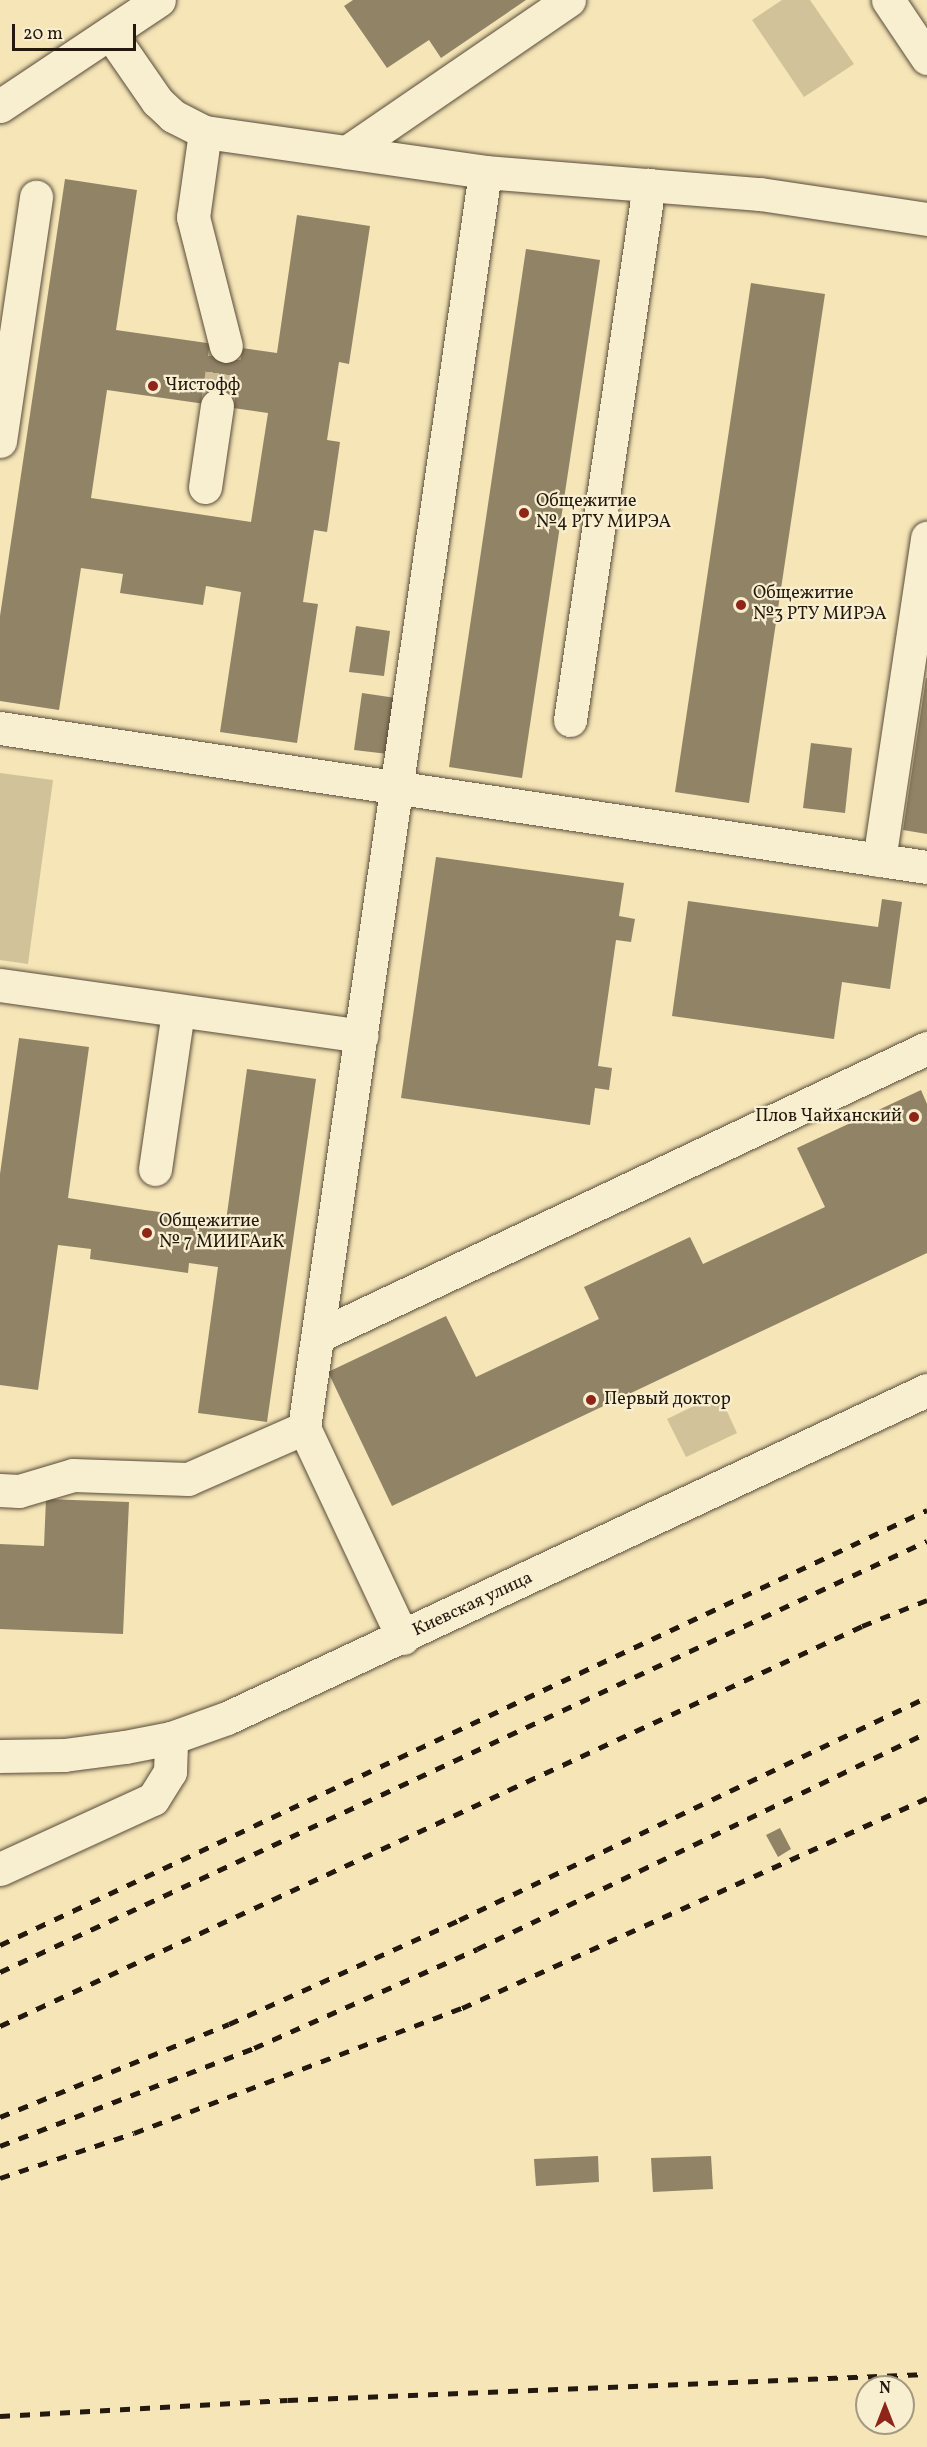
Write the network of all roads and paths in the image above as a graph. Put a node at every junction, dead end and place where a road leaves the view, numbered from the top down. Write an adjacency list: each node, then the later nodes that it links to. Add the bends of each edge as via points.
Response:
1 (159, 0): 4 (street)
2 (569, 0): 8 (street)
3 (888, 0): 5 (street)
4 (110, 33): 6 (street); 7 (street, via 157,100 173,116)
5 (927, 58)
6 (0, 106)
7 (205, 132): 8 (street); 13 (street, via 193,217)
8 (347, 152): 9 (street)
9 (485, 172): 10 (street); 20 (street)
10 (649, 186): 12 (street, via 760,194); 18 (street)
11 (36, 197): 15 (street)
12 (927, 219)
13 (226, 346)
14 (217, 406): 16 (street)
15 (0, 441)
16 (204, 487)
17 (927, 538): 21 (street)
18 (570, 720)
19 (0, 728): 20 (street)
20 (397, 788): 21 (street); 25 (street)
21 (879, 860): 22 (street)
22 (927, 867)
23 (0, 985): 24 (street)
24 (178, 1011): 25 (street); 27 (street)
25 (361, 1036): 28 (street)
26 (927, 1048): 28 (street)
27 (155, 1169)
28 (318, 1336): 30 (street)
29 (927, 1390): 32 (street, Киевская улица)
30 (304, 1428): 31 (street, via 188,1479 73,1475 19,1491); 32 (street)
31 (0, 1490)
32 (403, 1638): 33 (street, Киевская улица, via 227,1718)
33 (171, 1738): 34 (street, Киевская улица, via 64,1755); 35 (street, via 170,1772 153,1799)
34 (0, 1756)
35 (0, 1869)

